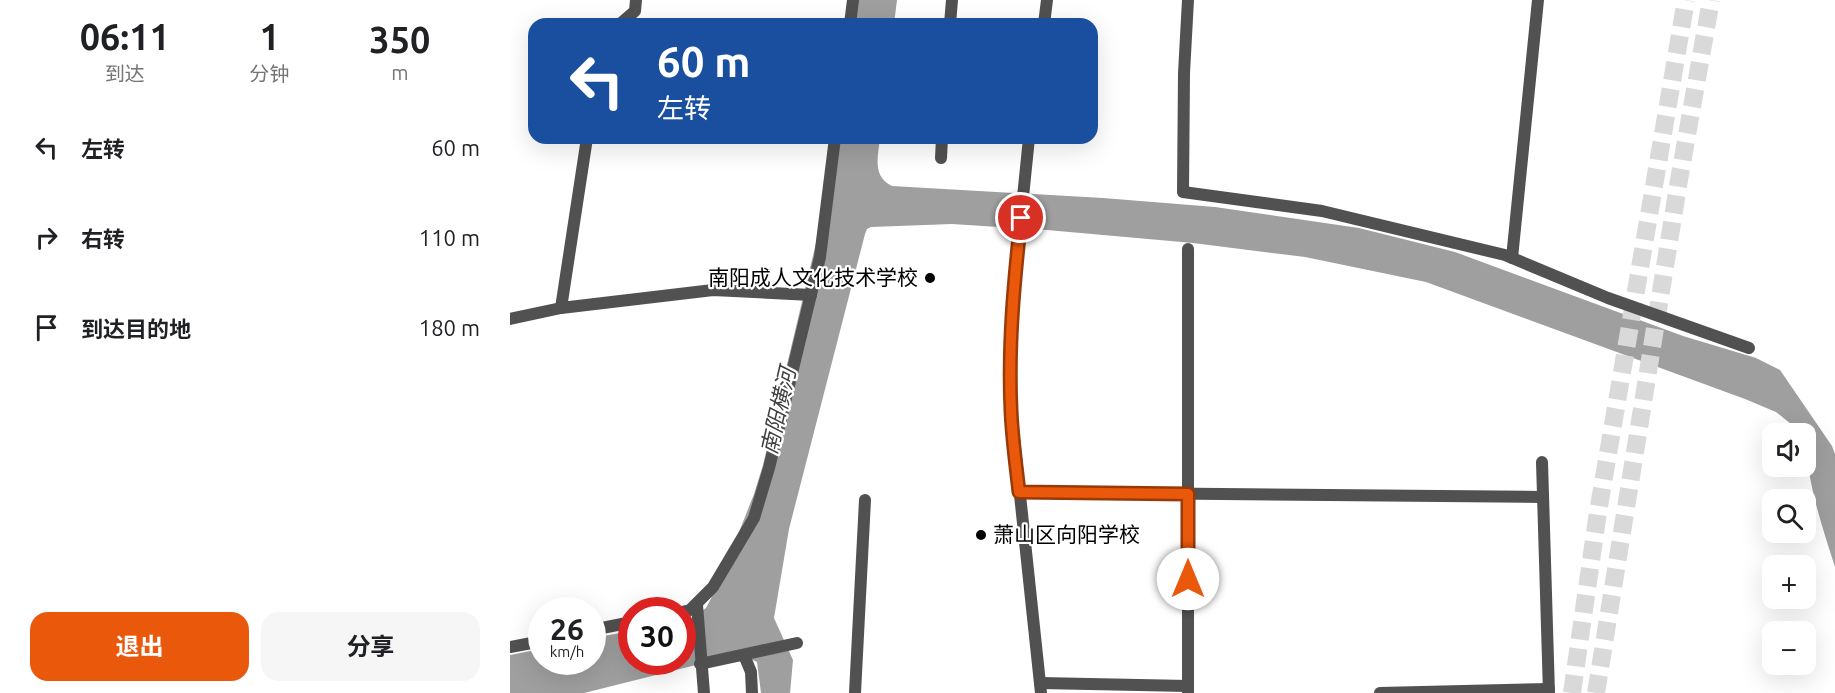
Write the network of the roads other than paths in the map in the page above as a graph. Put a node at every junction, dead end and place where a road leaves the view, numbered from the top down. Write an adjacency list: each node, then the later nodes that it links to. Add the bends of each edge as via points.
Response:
1 (636, 0): 7 (street, via 635,11)
2 (853, 0): 8 (street)
3 (952, 0): 9 (street)
4 (1047, 0): 10 (street)
5 (1188, 0): 17 (street, via 1183,192 1322,211)
6 (1538, 0): 17 (street)
7 (627, 18)
8 (851, 18)
9 (950, 18)
10 (1045, 18)
11 (586, 144): 19 (street)
12 (834, 144): 18 (street, via 820,258)
13 (942, 144): 15 (street)
14 (1028, 144): 23 (street, via 1011,315 1011,410)
15 (941, 158)
16 (1188, 249): 24 (street)
17 (1512, 258): 21 (street, via 1608,298)
18 (811, 295): 19 (street, via 713,290); 27 (street, via 754,518 713,587)
19 (561, 308): 20 (street)
20 (510, 319)
21 (1749, 348)
22 (1542, 462): 25 (street)
23 (1019, 492): 24 (street); 33 (street)
24 (1188, 494): 25 (street); 34 (street)
25 (1543, 497): 35 (street)
26 (865, 500): 38 (street)
27 (697, 605): 32 (street)
28 (528, 644): 30 (street)
29 (797, 644): 31 (street)
30 (510, 647)
31 (744, 655): 32 (street); 37 (street, via 751,672)
32 (700, 664): 36 (street)
33 (1041, 688): 34 (street)
34 (1188, 689)
35 (1549, 691): 39 (street)
36 (704, 693)
37 (752, 693)
38 (855, 693)
39 (1380, 693)

